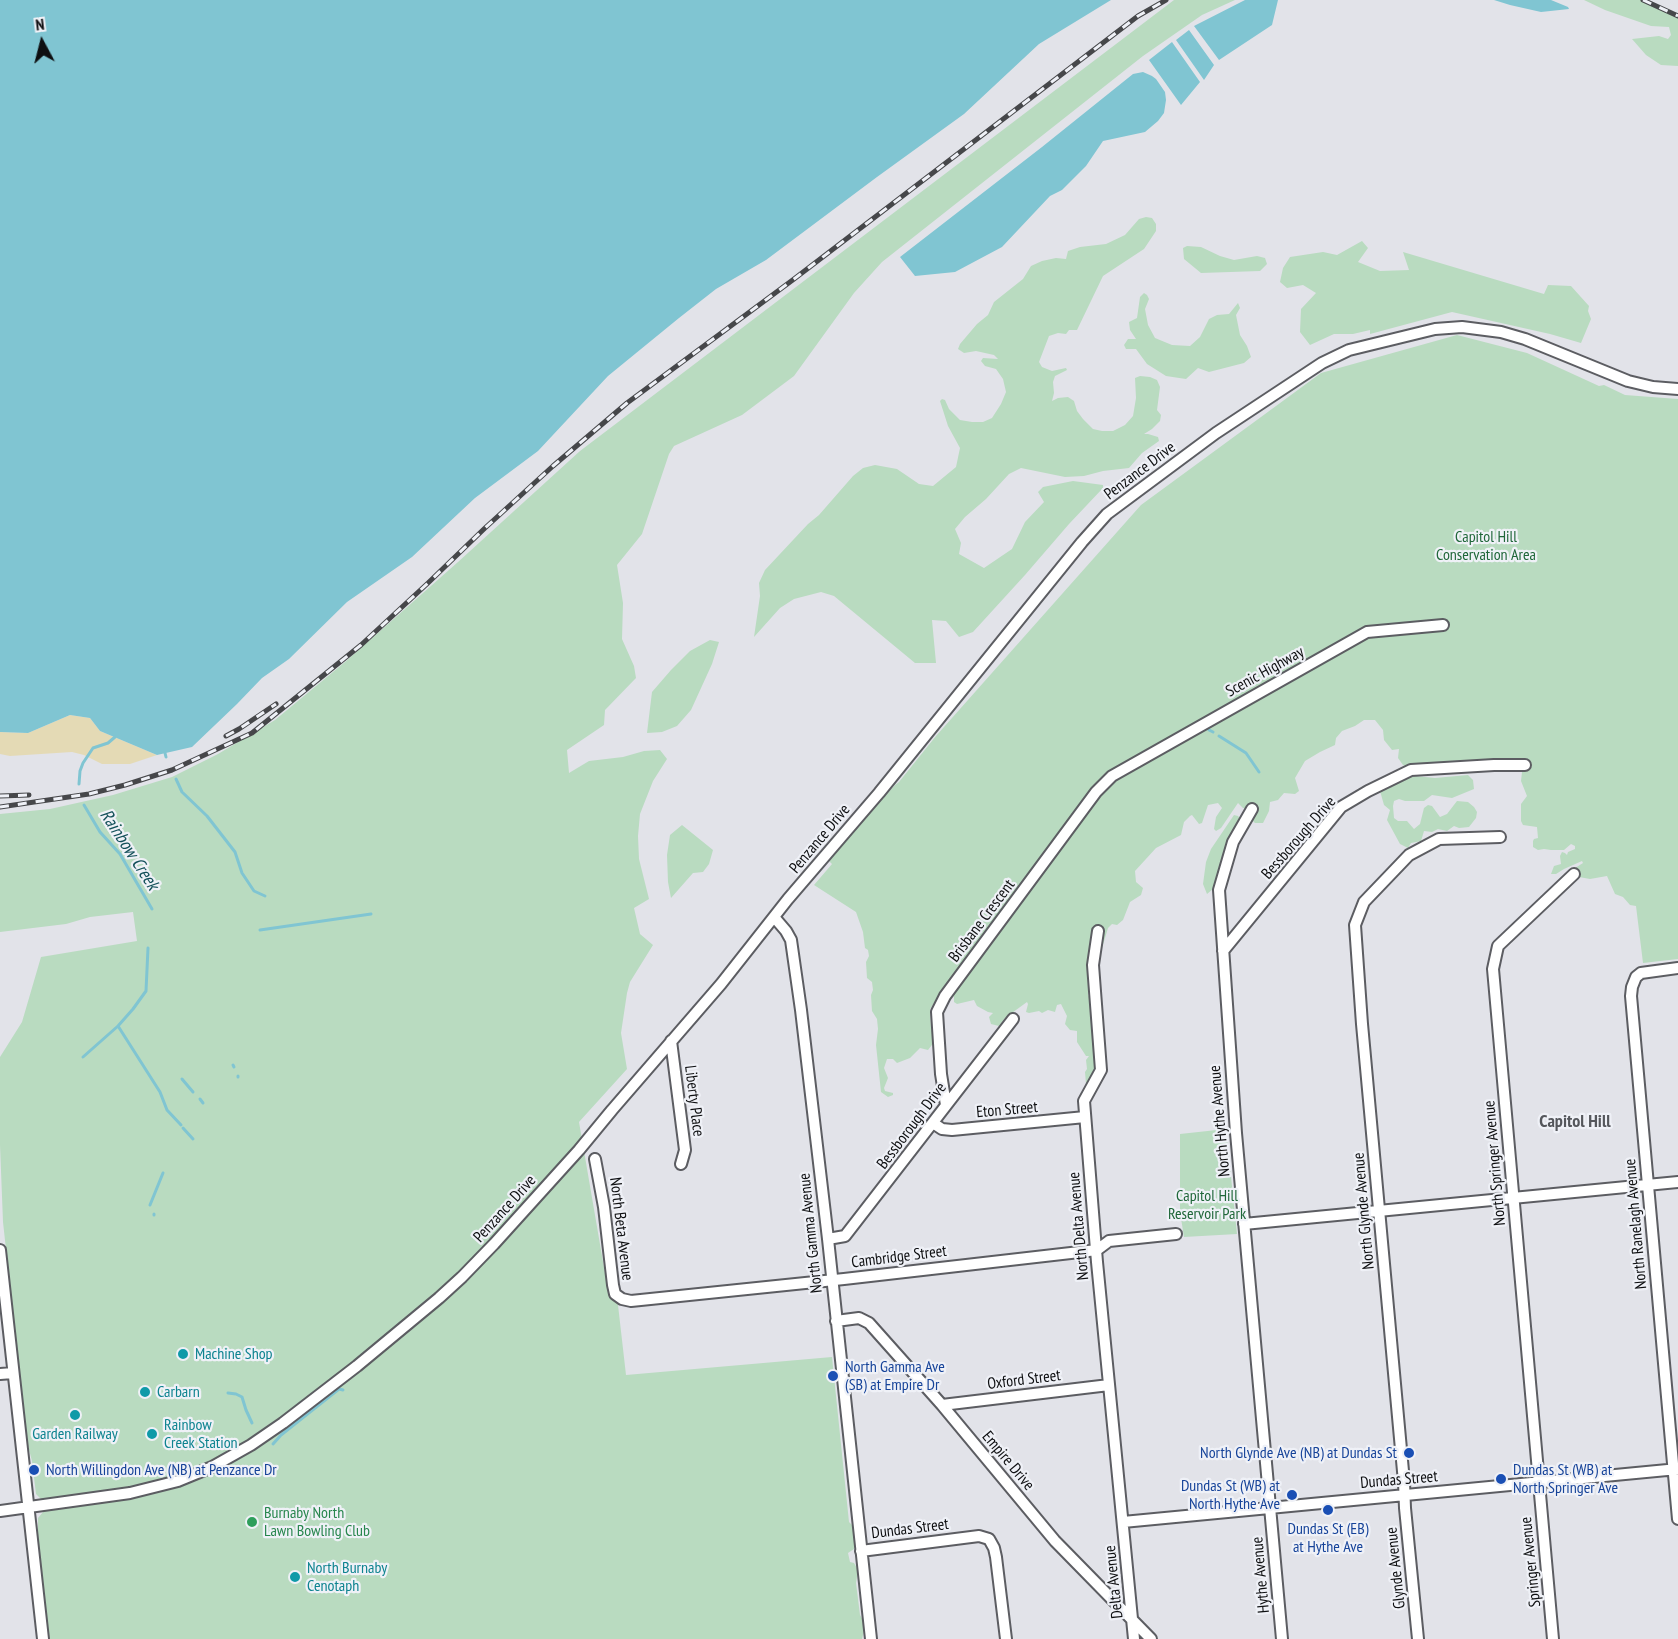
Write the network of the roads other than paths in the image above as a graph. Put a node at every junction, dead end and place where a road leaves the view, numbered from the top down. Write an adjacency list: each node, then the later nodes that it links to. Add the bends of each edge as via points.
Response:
1 (1678, 389): 8 (street, Penzance Drive, via 1628,381 1525,339 1481,328 1427,331 1349,350 1322,363 1216,433 1107,514)
2 (1443, 625): 4 (street, Scenic Highway, via 1367,632)
3 (1525, 765): 10 (street, Bessborough Drive, via 1411,770 1341,807)
4 (1112, 776): 14 (street, Brisbane Crescent, via 1096,792 945,996 937,1012)
5 (1252, 809): 10 (street, North Hythe Avenue, via 1233,842 1219,890)
6 (1500, 837): 22 (street, North Glynde Avenue, via 1439,839 1409,855 1364,902 1354,925)
7 (1574, 874): 21 (street, North Springer Avenue, via 1498,946 1493,969)
8 (774, 918): 13 (street, Penzance Drive); 25 (street, North Gamma Avenue, via 791,940)
9 (1098, 931): 15 (street, North Delta Avenue, via 1093,965 1101,1070 1084,1101)
10 (1222, 951): 23 (street, North Hythe Avenue)
11 (1678, 968): 20 (street, North Ranelagh Avenue, via 1641,973 1632,987)
12 (1013, 1019): 14 (street, Bessborough Drive)
13 (671, 1041): 18 (street, Liberty Place, via 685,1150); 38 (street, Penzance Drive, via 579,1150 462,1277 283,1424 235,1454 178,1481 109,1497)
14 (946, 1105): 16 (street, Bessborough Drive)
15 (1085, 1118): 16 (street, Eton Street, via 952,1130); 27 (street, North Delta Avenue)
16 (933, 1124): 25 (street, Bessborough Drive, via 845,1236)
17 (595, 1159): 29 (street, North Beta Avenue, via 613,1285 615,1294)
18 (681, 1164)
19 (1678, 1182): 20 (street)
20 (1648, 1185): 21 (street); 35 (street, North Ranelagh Avenue)
21 (1513, 1198): 22 (street); 36 (street, North Springer Avenue)
22 (1379, 1211): 23 (street); 37 (street, North Glynde Avenue)
23 (1244, 1224): 39 (street, North Hythe Avenue)
24 (1176, 1234): 27 (street, Cambridge Street, via 1108,1241)
25 (828, 1239): 28 (street, North Gamma Avenue)
26 (0, 1250): 31 (street)
27 (1097, 1250): 28 (street, Cambridge Street); 33 (street, North Delta Avenue)
28 (832, 1280): 29 (street, Cambridge Street, via 639,1301); 30 (street, North Gamma Avenue)
29 (622, 1299)
30 (836, 1321): 34 (street, Empire Drive, via 860,1318 869,1323); 43 (street, North Gamma Avenue)
31 (14, 1373): 32 (street); 38 (street)
32 (0, 1374)
33 (1109, 1385): 34 (street, Oxford Street); 42 (street, North Delta Avenue)
34 (942, 1405): 44 (street, Empire Drive, via 1055,1541)
35 (1675, 1470): 36 (street, Dundas Street); 41 (street, North Ranelagh Avenue)
36 (1538, 1482): 37 (street, Dundas Street); 52 (street, Springer Avenue)
37 (1404, 1495): 39 (street, Dundas Street); 51 (street, Glynde Avenue)
38 (28, 1507): 40 (street); 45 (street)
39 (1270, 1508): 42 (street, Dundas Street); 50 (street, Hythe Avenue)
40 (0, 1511)
41 (1678, 1519)
42 (1123, 1522): 44 (street, Delta Avenue)
43 (861, 1551): 46 (street, North Gamma Avenue); 47 (street, Dundas Street, via 979,1536 989,1539 994,1548)
44 (1133, 1622): 48 (street, Delta Avenue); 49 (street, Empire Drive)
45 (43, 1639)
46 (871, 1639)
47 (1006, 1639)
48 (1134, 1639)
49 (1151, 1639)
50 (1282, 1639)
51 (1418, 1639)
52 (1553, 1639)

